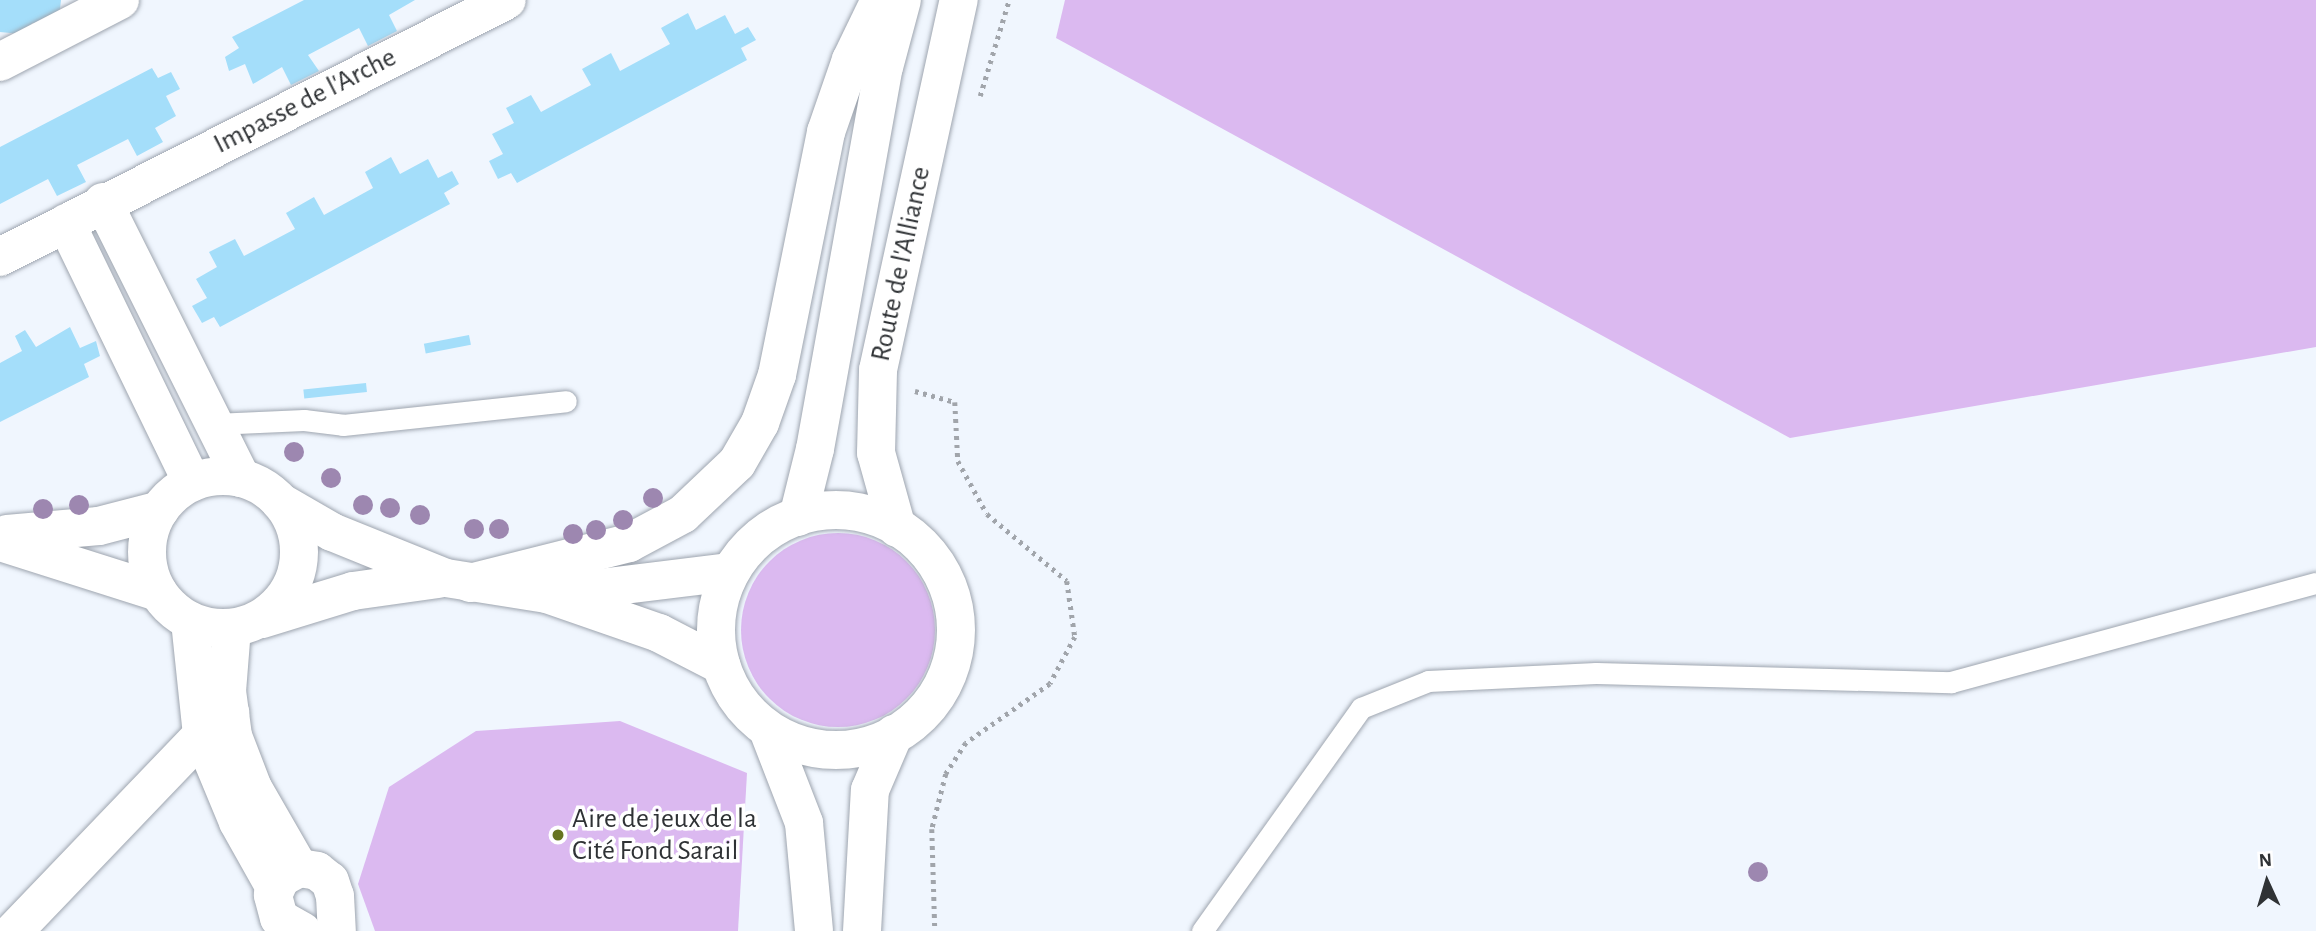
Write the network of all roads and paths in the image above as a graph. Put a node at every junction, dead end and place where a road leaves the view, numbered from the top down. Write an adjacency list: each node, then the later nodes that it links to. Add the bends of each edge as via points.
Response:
1 (120, 0): 6 (main road)
2 (507, 0): 7 (main road, Impasse de l'Arche)
3 (880, 0): 23 (main road, via 851,60 826,132 777,375 760,423 737,463 683,514 629,542)
4 (902, 0): 18 (main road, Route de l'Alliance, via 884,68 815,449)
5 (959, 0): 19 (main road, Route de l'Alliance, via 878,370 876,453)
6 (0, 62)
7 (103, 202): 8 (main road, Impasse de l'Arche); 12 (main road)
8 (66, 223): 9 (main road, Impasse de l'Arche); 13 (main road)
9 (0, 257)
10 (910, 389): 39 (path, via 955,402 958,461 987,514 1067,581 1075,637 1051,684 966,743 946,774 932,829)
11 (566, 401): 12 (lane, via 344,425)
12 (210, 416): 13 (main road); 14 (main road)
13 (161, 418): 15 (main road)
14 (241, 478): 15 (main road); 16 (main road)
15 (192, 482): 17 (main road)
16 (279, 501): 23 (main road, via 343,537); 28 (main road, via 298,535 300,561 285,596)
17 (160, 510): 20 (main road, via 99,526); 25 (main road, via 147,542 147,563)
18 (798, 517): 19 (main road, via 828,511 857,513); 22 (main road, via 764,535)
19 (897, 528): 32 (main road, via 934,559 948,586 956,616 956,646 948,676 933,702)
20 (0, 534)
21 (0, 542): 25 (main road)
22 (731, 572): 26 (main road); 29 (main road, via 719,599 715,629)
23 (458, 581): 26 (main road); 28 (main road, via 353,591)
24 (2316, 583): 40 (lane, via 1951,682 1596,673 1428,681 1360,708)
25 (158, 592): 27 (main road)
26 (547, 594): 29 (main road, via 659,634)
27 (190, 621): 28 (main road); 30 (main road)
28 (244, 624): 30 (main road)
29 (721, 665): 31 (main road, via 746,711)
30 (216, 724): 33 (main road, via 232,810); 35 (main road)
31 (768, 730): 32 (main road, via 825,750 856,749); 37 (main road, via 804,823)
32 (894, 734): 38 (main road, via 870,790)
33 (287, 878): 34 (main road, via 324,875 334,888); 36 (main road, via 274,907 279,918)
34 (336, 918): 36 (main road)
35 (14, 931)
36 (301, 931)
37 (814, 931)
38 (862, 931)
39 (935, 931)
40 (1202, 931)

